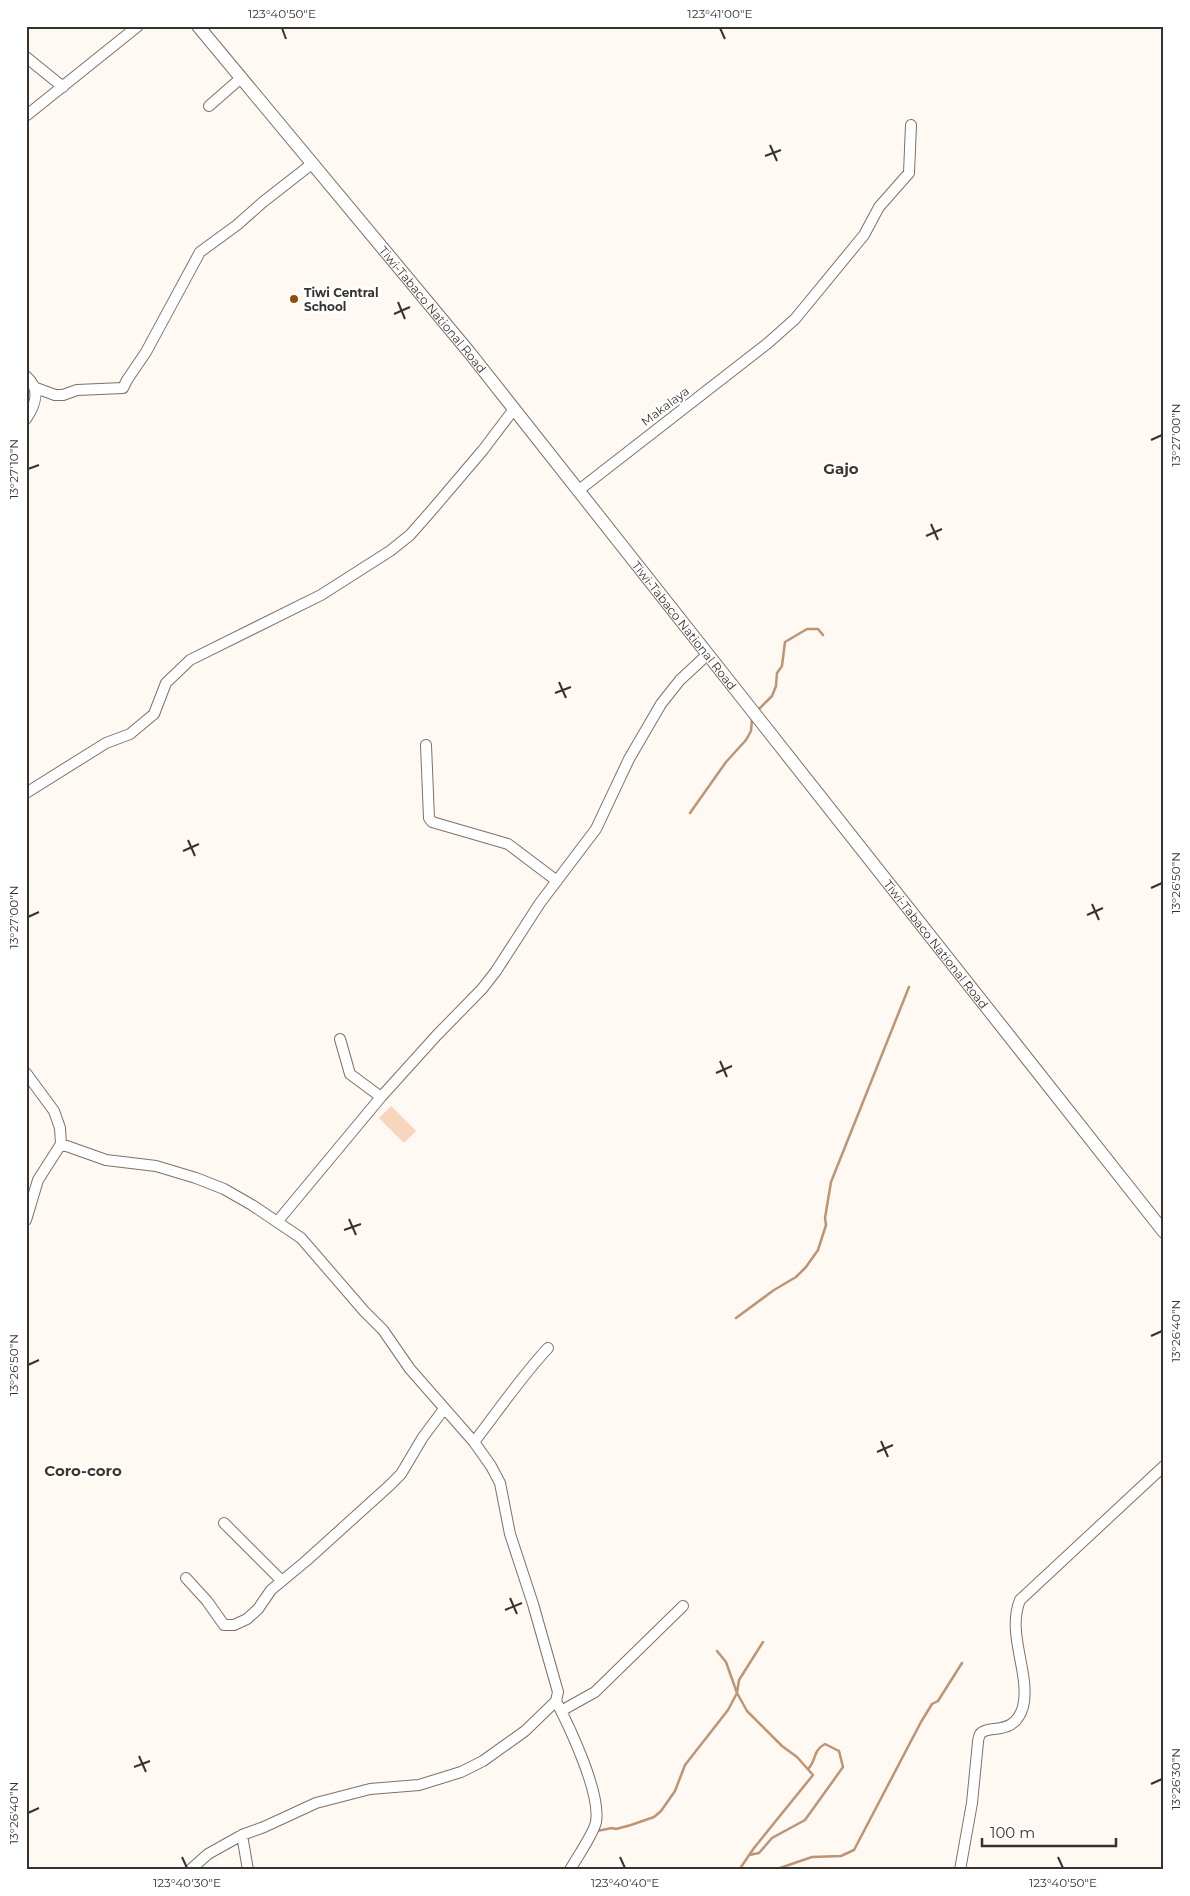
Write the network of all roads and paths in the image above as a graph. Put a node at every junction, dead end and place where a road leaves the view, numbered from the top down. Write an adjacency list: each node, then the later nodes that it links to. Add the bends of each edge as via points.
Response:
1 (138, 26): 5 (street)
2 (198, 26): 4 (main road, Tiwi-Tabaco National Road)
3 (26, 57): 5 (street)
4 (241, 78): 6 (street); 9 (main road, Tiwi-Tabaco National Road)
5 (63, 87): 7 (street)
6 (209, 106)
7 (27, 115)
8 (911, 125): 14 (street, Makalaya, via 909,173 879,207 864,236 795,318 768,343)
9 (313, 163): 11 (street, via 200,252 123,388 77,390 62,396); 12 (main road, Tiwi-Tabaco National Road)
10 (26, 376): 11 (street)
11 (36, 388): 13 (street, via 36,398)
12 (514, 409): 14 (main road, Tiwi-Tabaco National Road); 17 (street, via 432,510 410,535 390,551 321,595 190,660 166,683 154,714 130,734 106,743)
13 (26, 419)
14 (578, 490): 15 (main road, Tiwi-Tabaco National Road)
15 (707, 655): 18 (street, via 680,680 661,704 629,759 596,829); 25 (main road, Tiwi-Tabaco National Road)
16 (426, 744): 18 (street, via 429,818 432,822 508,844)
17 (26, 793)
18 (557, 882): 21 (street, via 482,989)
19 (340, 1039): 21 (street, via 350,1074)
20 (26, 1073): 22 (street, via 54,1111)
21 (381, 1097): 24 (street)
22 (61, 1144): 23 (street, via 38,1180); 24 (street, via 106,1160 156,1166 196,1178 224,1189)
23 (26, 1220)
24 (277, 1222): 27 (street, via 301,1238 383,1330 401,1358)
25 (1164, 1232)
26 (548, 1348): 28 (street)
27 (444, 1410): 28 (street); 32 (street, via 400,1474)
28 (474, 1442): 34 (street, via 500,1482 510,1534 555,1679)
29 (1164, 1466): 40 (street, via 1020,1600 1015,1618 1023,1686 1022,1708 1011,1725 980,1734)
30 (224, 1523): 32 (street)
31 (186, 1578): 32 (street, via 224,1625 234,1625 247,1619)
32 (282, 1581)
33 (683, 1606): 35 (street, via 596,1692)
34 (556, 1701): 35 (street); 36 (street, via 525,1732 461,1772 418,1785 336,1796)
35 (561, 1711): 39 (street, via 596,1800 596,1823)
36 (242, 1835): 37 (street, via 208,1854); 38 (street)
37 (190, 1870)
38 (248, 1870)
39 (570, 1870)
40 (960, 1870)

